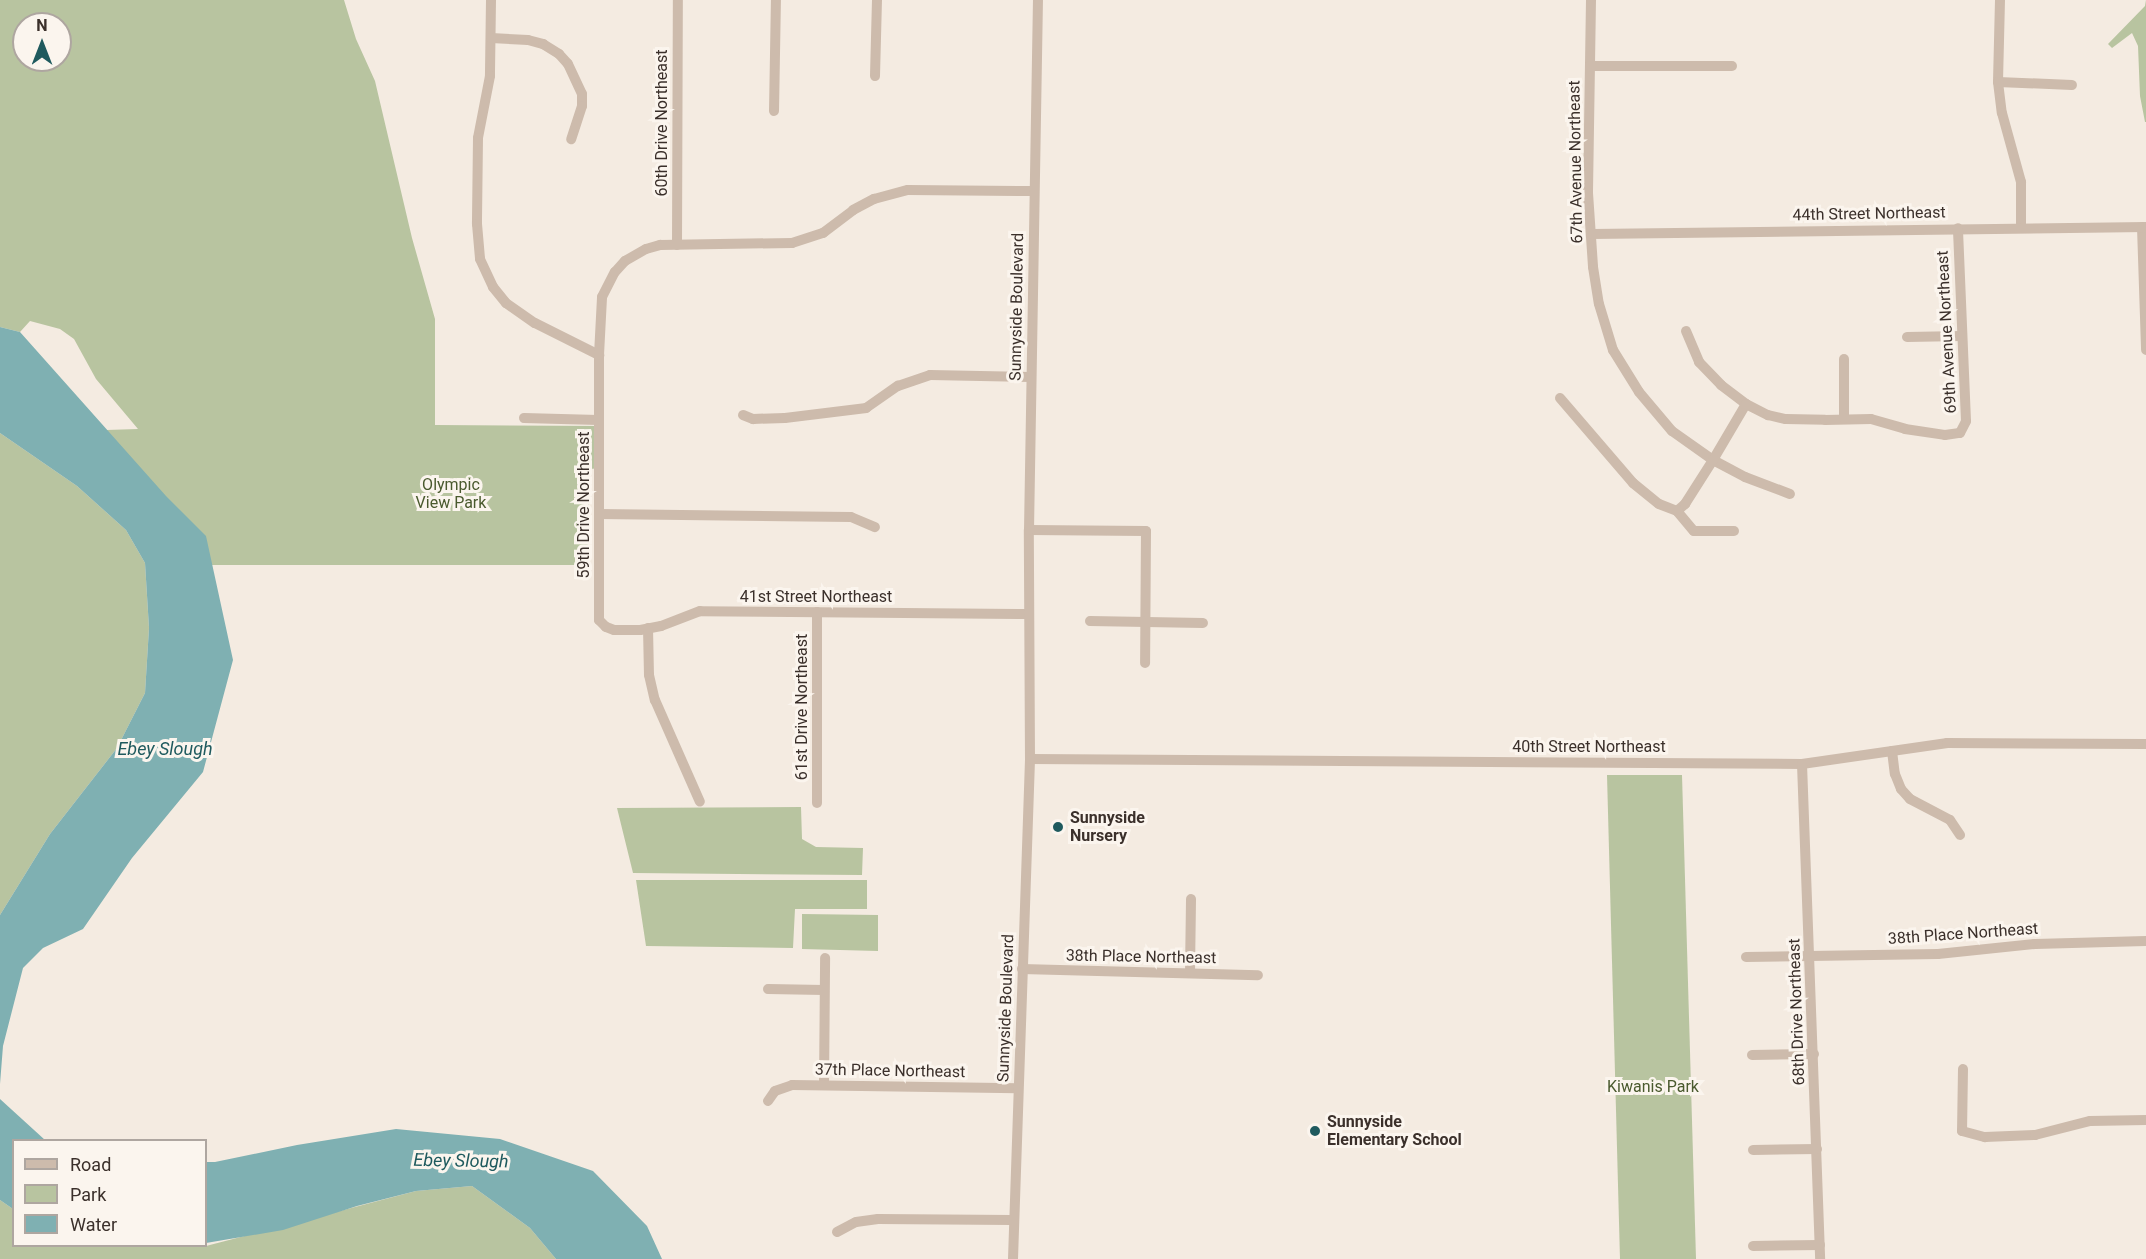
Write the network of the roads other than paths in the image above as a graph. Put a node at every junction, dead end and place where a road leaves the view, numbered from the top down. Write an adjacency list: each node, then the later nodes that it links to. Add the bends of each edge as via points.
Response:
1 (491, 0): 8 (street)
2 (678, 0): 21 (street, 60th Drive Northeast)
3 (776, 0): 14 (street)
4 (877, 0): 11 (street)
5 (1038, 0): 16 (street, Sunnyside Boulevard)
6 (1591, 0): 9 (street, 67th Avenue Northeast)
7 (2000, 0): 12 (street)
8 (491, 38): 15 (street, via 543,44 568,64 582,94); 26 (street, via 490,76 478,138 480,259 493,287 506,303)
9 (1590, 66): 10 (street); 20 (street, 67th Avenue Northeast, via 1588,193)
10 (1732, 66)
11 (875, 76)
12 (1998, 82): 13 (street); 17 (street, via 2020,182)
13 (2072, 85)
14 (774, 111)
15 (571, 139)
16 (1034, 191): 21 (street, via 908,190 874,199 823,232 792,243); 28 (street, Sunnyside Boulevard)
17 (2021, 227): 18 (street, 44th Street Northeast); 19 (street, 44th Street Northeast)
18 (2144, 227): 25 (street)
19 (1958, 228): 20 (street, 44th Street Northeast); 23 (street, 69th Avenue Northeast)
20 (1592, 234): 35 (street, 67th Avenue Northeast, via 1599,304 1613,350 1639,392 1672,431)
21 (677, 245): 26 (street, via 646,249 615,272 602,297)
22 (1686, 331): 30 (street, via 1699,362)
23 (1962, 336): 24 (street); 33 (street, 69th Avenue Northeast, via 1966,421 1960,433 1946,435 1871,419)
24 (1907, 337)
25 (2146, 350)
26 (599, 355): 34 (street)
27 (1844, 359): 33 (street)
28 (1031, 377): 31 (street, via 930,375 898,386 866,408 785,418 753,419); 40 (street, Sunnyside Boulevard)
29 (1560, 398): 37 (street, via 1633,483 1659,504)
30 (1746, 404): 33 (street, via 1786,419); 35 (street)
31 (744, 415)
32 (524, 418): 34 (street, 59th Drive Northeast)
33 (1844, 418)
34 (598, 420): 38 (street, 59th Drive Northeast)
35 (1713, 460): 36 (street, 67th Avenue Northeast); 37 (street)
36 (1790, 494)
37 (1677, 511): 41 (street, via 1695,531)
38 (598, 514): 39 (street, via 851,517); 47 (street, 59th Drive Northeast, via 599,620)
39 (875, 527)
40 (1029, 530): 43 (street, Sunnyside Boulevard); 45 (street, via 1146,531)
41 (1734, 531)
42 (817, 612): 43 (street, 41st Street Northeast); 48 (street, 41st Street Northeast, via 700,611); 55 (street, 61st Drive Northeast)
43 (1029, 614): 52 (street, Sunnyside Boulevard)
44 (1090, 621): 45 (street)
45 (1145, 622): 46 (street); 49 (street)
46 (1203, 623)
47 (606, 627): 48 (street, 41st Street Northeast)
48 (648, 628): 54 (street, via 649,675 655,700)
49 (1145, 663)
50 (2146, 744): 51 (street, 40th Street Northeast, via 1947,743)
51 (1892, 751): 53 (street, 40th Street Northeast); 56 (street, via 1901,789 1910,799 1950,820)
52 (1030, 759): 53 (street, 40th Street Northeast); 62 (street, Sunnyside Boulevard)
53 (1802, 764): 59 (street, 68th Drive Northeast)
54 (700, 802)
55 (817, 802)
56 (1960, 835)
57 (1191, 899): 63 (street)
58 (2146, 941): 59 (street, 38th Place Northeast, via 2035,944 1938,954)
59 (1810, 956): 61 (street, 38th Place Northeast); 67 (street, 68th Drive Northeast)
60 (825, 957): 66 (street)
61 (1746, 957)
62 (1022, 969): 63 (street, 38th Place Northeast); 71 (street, Sunnyside Boulevard)
63 (1190, 972): 64 (street, 38th Place Northeast)
64 (1258, 975)
65 (768, 989): 66 (street)
66 (824, 990): 70 (street)
67 (1814, 1054): 68 (street); 74 (street, 68th Drive Northeast)
68 (1752, 1056)
69 (1963, 1069): 73 (street, via 1962,1131 1985,1137 2035,1134 2090,1120)
70 (824, 1085): 71 (street, 37th Place Northeast); 72 (street, 37th Place Northeast, via 792,1085 775,1091)
71 (1018, 1088): 76 (street, Sunnyside Boulevard)
72 (768, 1101)
73 (2146, 1120)
74 (1816, 1149): 75 (street); 78 (street, 68th Drive Northeast)
75 (1754, 1150)
76 (1012, 1220): 77 (street, via 878,1219 856,1222); 80 (street, Sunnyside Boulevard)
77 (837, 1232)
78 (1820, 1245): 79 (street); 81 (street, 68th Drive Northeast)
79 (1753, 1246)
80 (1013, 1259)
81 (1820, 1259)

